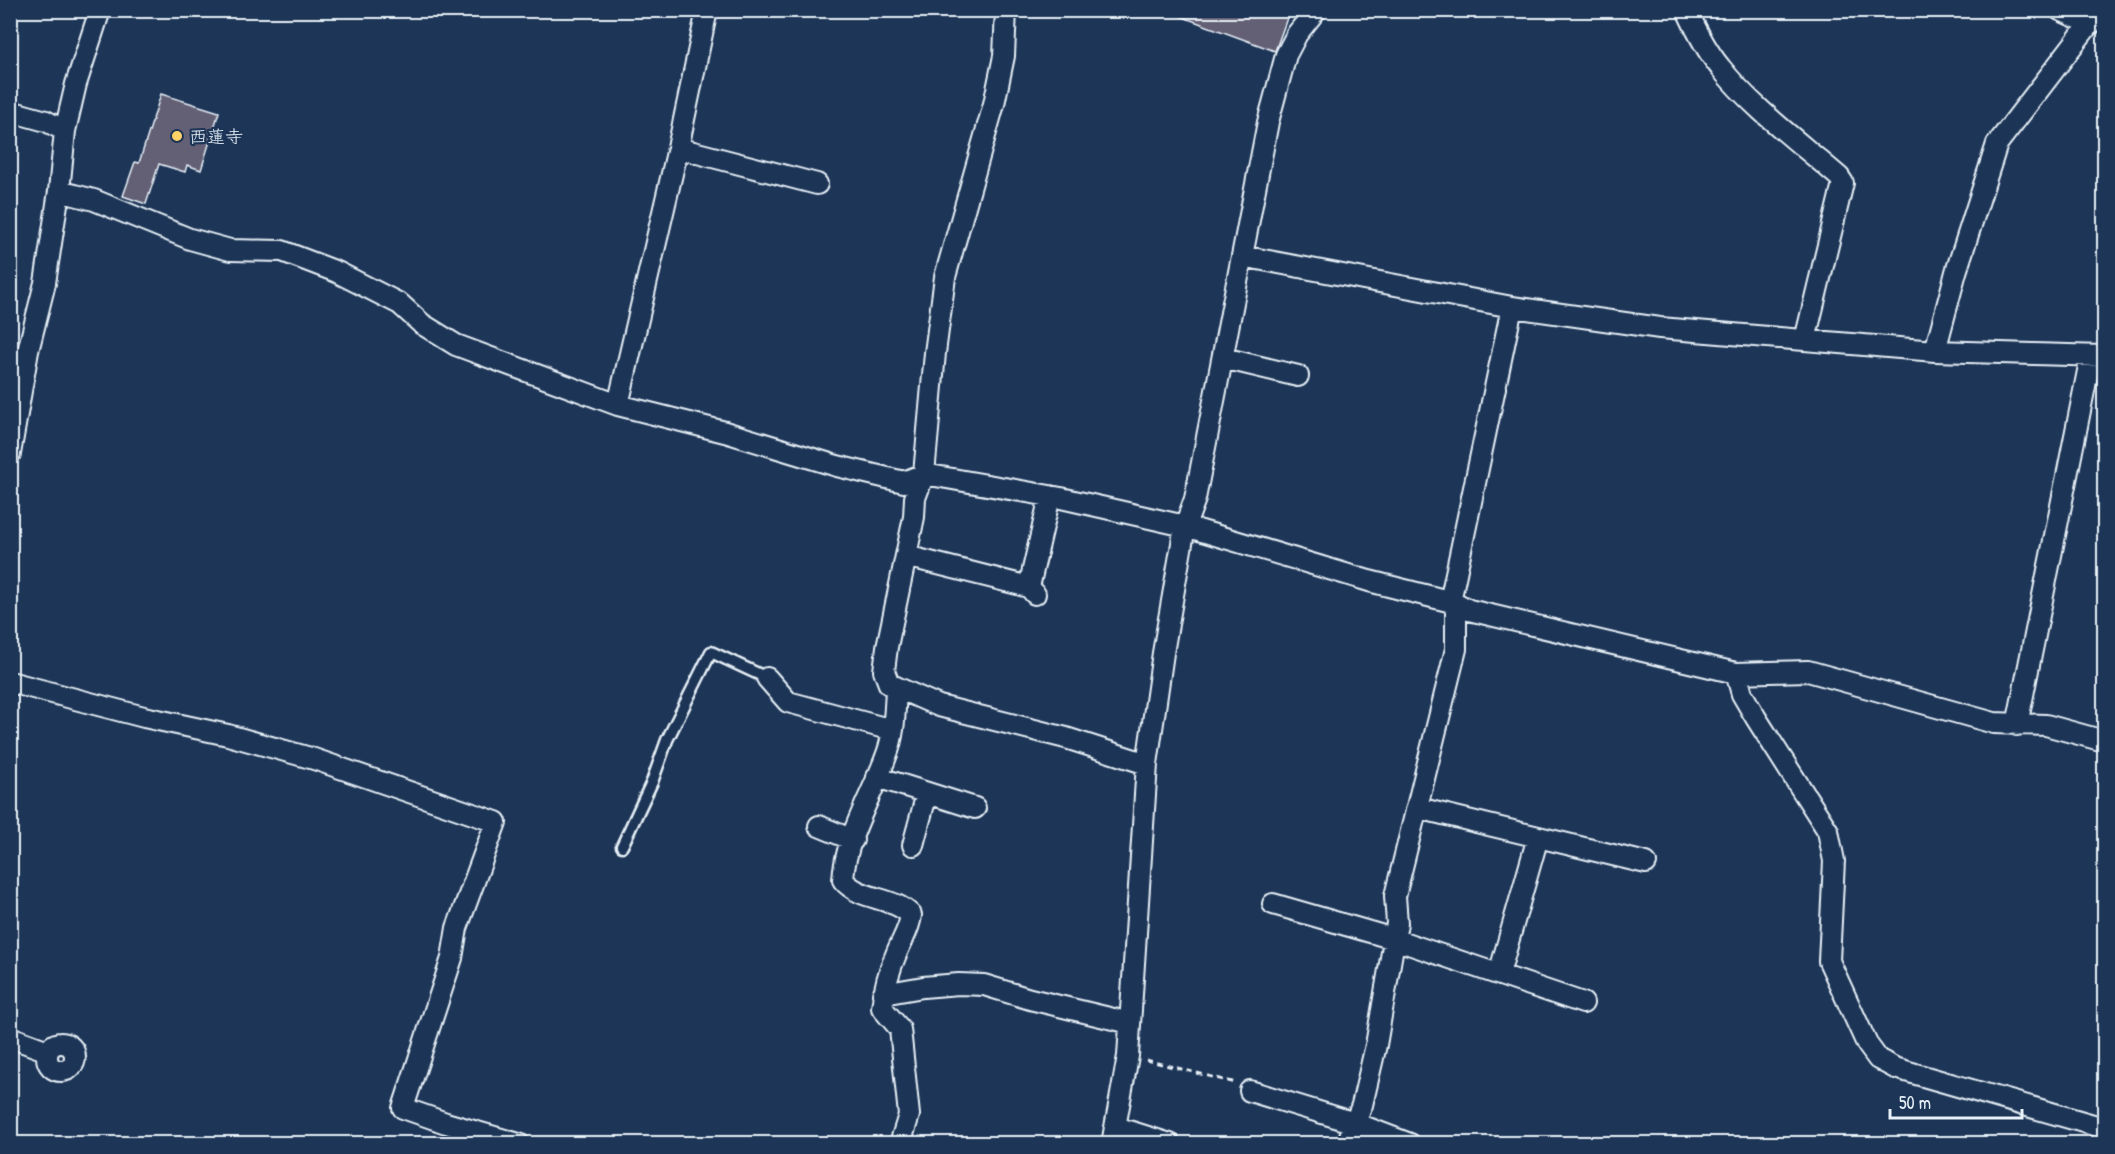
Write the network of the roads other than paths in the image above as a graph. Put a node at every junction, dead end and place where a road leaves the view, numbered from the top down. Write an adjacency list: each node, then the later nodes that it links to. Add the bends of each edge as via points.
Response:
1 (100, 10): 9 (street, via 75,84)
2 (707, 10): 10 (street)
3 (1006, 10): 22 (street, via 1004,56 994,104 945,277)
4 (1316, 10): 13 (street, via 1286,55 1268,122)
5 (1688, 10): 15 (street, via 1698,35 1720,68 1843,183)
6 (2060, 10): 7 (street)
7 (2095, 17): 16 (street, via 1997,144)
8 (10, 111): 9 (street)
9 (65, 131): 12 (street)
10 (678, 148): 11 (street); 20 (street)
11 (817, 184)
12 (59, 191): 20 (street, via 94,200 190,239 230,250 282,251 337,272 400,304 456,345); 21 (street, via 45,283 30,340)
13 (1242, 256): 14 (street); 18 (street)
14 (1512, 307): 15 (street, via 1660,328); 26 (street)
15 (1805, 340): 16 (street)
16 (1935, 351): 17 (street)
17 (2098, 356): 31 (street)
18 (1223, 358): 19 (street); 24 (street, via 1195,499)
19 (1298, 376)
20 (618, 405): 22 (street, via 904,482)
21 (10, 454)
22 (924, 474): 23 (street); 25 (street, via 915,498)
23 (1050, 496): 24 (street); 25 (street, via 1032,591)
24 (1185, 526): 26 (street); 34 (street)
25 (906, 556): 30 (street, via 884,671 889,684)
26 (1453, 603): 27 (street); 38 (street, via 1456,649)
27 (1736, 673): 31 (street, via 1808,671 1994,723); 55 (street, via 1742,694 1828,831 1834,861 1829,961 1867,1044 1878,1059 1905,1071)
28 (767, 678): 32 (street, via 788,702); 43 (lane, via 711,652 667,740)
29 (10, 682): 57 (street, via 314,759 496,822 458,928 452,958 403,1108)
30 (896, 687): 32 (street); 34 (street, via 939,706 1066,738)
31 (2017, 725): 33 (street, via 2046,725)
32 (892, 730): 35 (street)
33 (2104, 741)
34 (1147, 764): 50 (street)
35 (877, 777): 36 (street); 41 (street)
36 (927, 793): 37 (street); 42 (street)
37 (975, 808)
38 (1418, 808): 40 (street); 46 (street, via 1395,896)
39 (819, 826): 41 (street)
40 (1538, 837): 44 (street); 47 (street)
41 (853, 840): 48 (street, via 843,880 858,892 903,907 911,915)
42 (913, 845)
43 (622, 846)
44 (1646, 863)
45 (1273, 904): 46 (street)
46 (1394, 939): 47 (street); 54 (street, via 1376,1045)
47 (1499, 974): 49 (street)
48 (883, 994): 50 (street, via 923,987 984,985); 58 (street, via 882,1008 900,1029 909,1114)
49 (1583, 1003)
50 (1130, 1023): 56 (street)
51 (10, 1037): 52 (street)
52 (48, 1051)
53 (1250, 1091): 54 (street)
54 (1355, 1123): 60 (street); 61 (street)
55 (2104, 1128)
56 (1114, 1135): 59 (street)
57 (519, 1143)
58 (900, 1143)
59 (1170, 1143)
60 (1347, 1143)
61 (1410, 1143)

